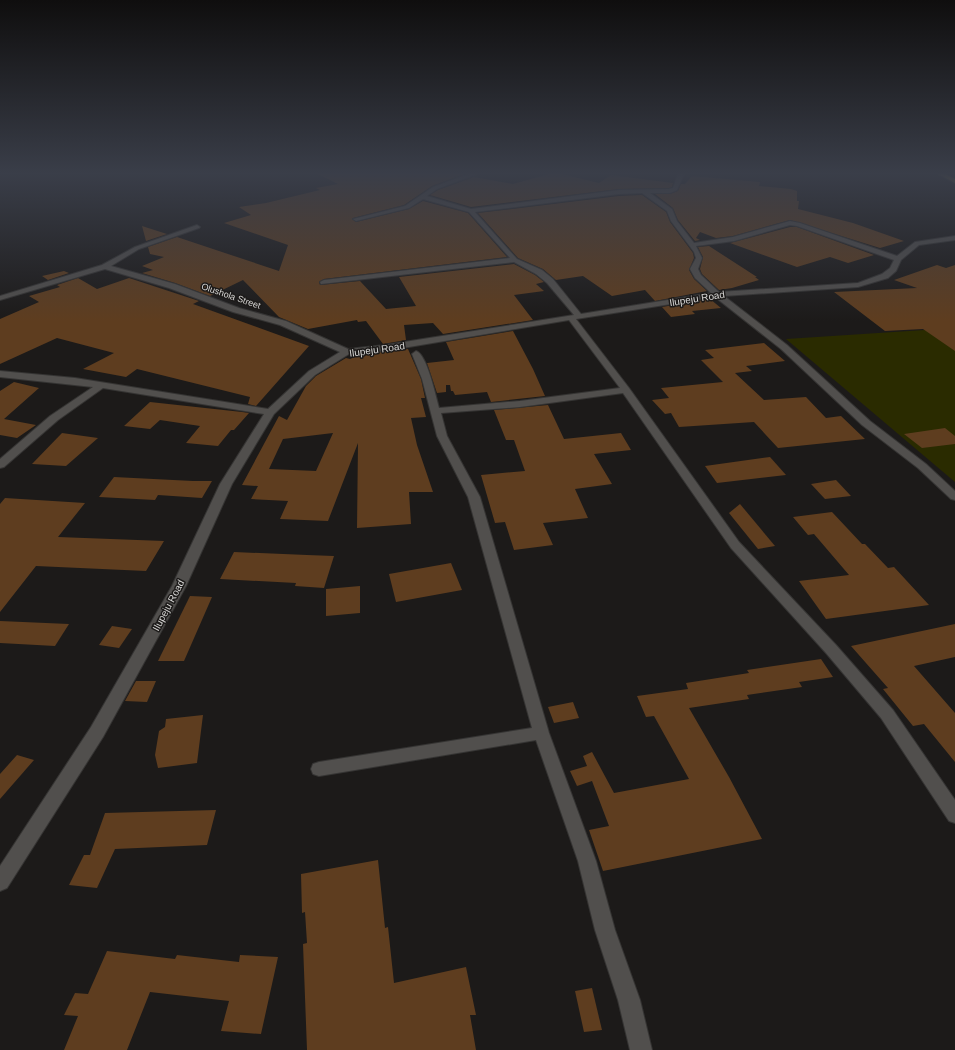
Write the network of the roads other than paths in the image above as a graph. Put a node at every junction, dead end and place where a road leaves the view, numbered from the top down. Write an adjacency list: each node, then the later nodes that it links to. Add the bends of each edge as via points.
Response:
1 (482, 223): 7 (street)
2 (676, 223): 5 (street)
3 (197, 227): 8 (street, via 137,248)
4 (955, 238): 6 (street, Ilupeju Road, via 921,241)
5 (692, 245): 6 (street, via 734,239 793,223); 10 (street, via 699,258 695,272)
6 (898, 259): 10 (street, Ilupeju Road, via 894,269 885,276 858,285)
7 (515, 260): 9 (street); 12 (street, via 539,272 550,281)
8 (105, 267): 11 (street); 13 (street, Olushola Street, via 283,323)
9 (324, 282)
10 (717, 294): 12 (street, Ilupeju Road); 21 (street, via 784,347 866,423 922,466)
11 (0, 298)
12 (576, 318): 13 (street, Ilupeju Road); 17 (street)
13 (347, 352): 19 (street, Ilupeju Road, via 312,373)
14 (416, 354): 18 (street, via 427,379)
15 (0, 374): 16 (street)
16 (101, 385): 19 (street); 20 (street, via 54,418)
17 (626, 390): 18 (street, via 520,404); 24 (street, via 735,545 832,649 887,714)
18 (434, 411): 22 (street, via 442,436 474,497)
19 (270, 412): 25 (street, Ilupeju Road, via 226,484 179,586 97,732)
20 (0, 465)
21 (955, 497)
22 (542, 733): 23 (street); 26 (street, via 587,861 605,930 629,1000)
23 (319, 769)
24 (955, 815)
25 (0, 882)
26 (641, 1050)

